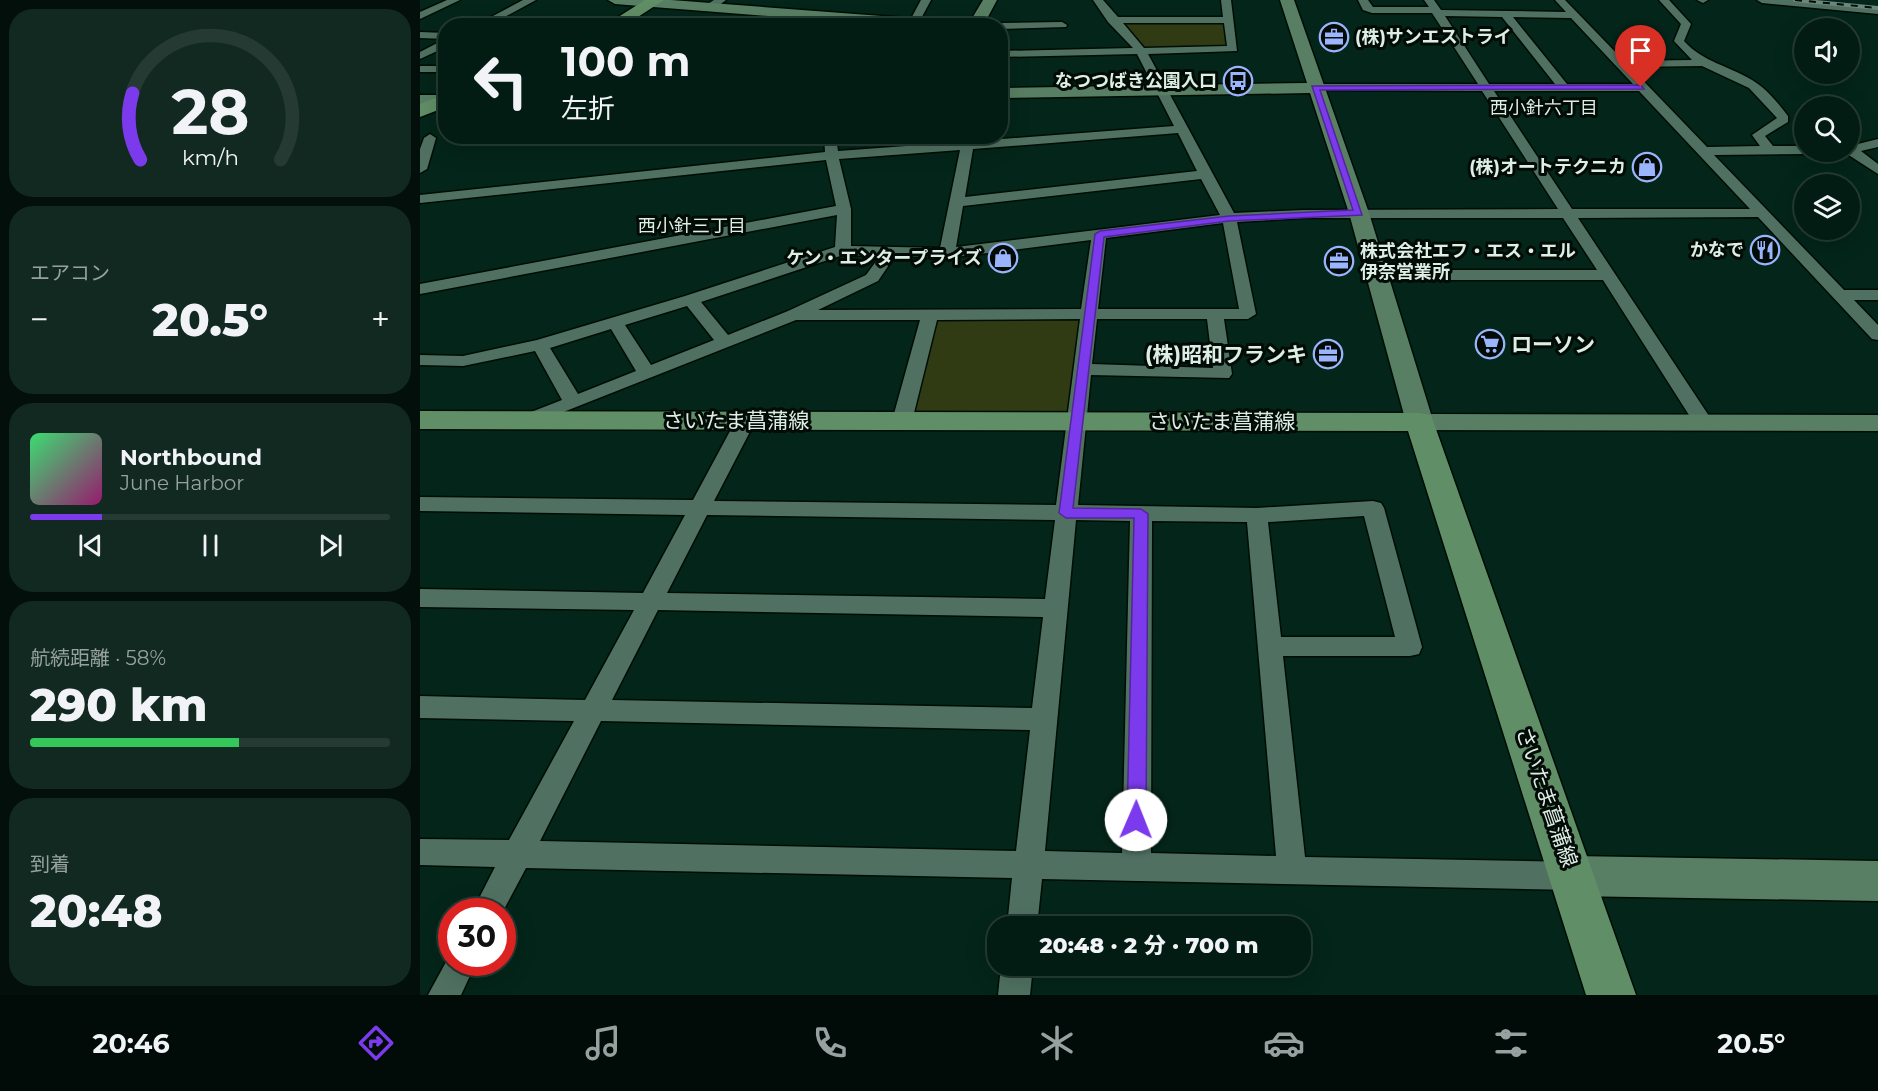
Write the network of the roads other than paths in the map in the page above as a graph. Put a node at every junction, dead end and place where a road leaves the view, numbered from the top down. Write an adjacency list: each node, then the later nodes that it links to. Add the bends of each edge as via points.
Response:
1 (455, 0): 18 (street)
2 (531, 0): 23 (street)
3 (615, 0): 14 (street)
4 (926, 0): 26 (street)
5 (990, 0): 27 (street)
6 (1098, 0): 28 (street)
7 (1226, 0): 29 (street)
8 (1287, 0): 42 (street)
9 (1363, 0): 16 (street, via 1372,10)
10 (1560, 0): 21 (street)
11 (1664, 0): 38 (street, via 1686,24 1679,42)
12 (1762, 0): 13 (street)
13 (1775, 1): 19 (street)
14 (653, 2): 15 (street); 24 (main road)
15 (716, 4): 25 (street)
16 (1434, 8): 20 (street); 43 (street)
17 (420, 9): 18 (street)
18 (435, 10): 22 (street)
19 (1878, 11)
20 (1506, 15): 21 (street); 44 (street)
21 (1572, 15): 39 (street)
22 (420, 16)
23 (495, 18)
24 (625, 18)
25 (854, 18)
26 (916, 18)
27 (980, 18)
28 (1112, 20): 29 (street); 35 (street)
29 (1229, 20): 35 (street, via 1233,49)
30 (1062, 25): 31 (street)
31 (1008, 26)
32 (420, 35): 33 (street)
33 (438, 36)
34 (438, 46): 37 (street)
35 (1141, 51): 36 (street); 46 (street)
36 (1008, 54)
37 (420, 56)
38 (1702, 63): 39 (street); 62 (street, via 1754,87 1784,119 1758,135)
39 (1620, 64): 45 (street)
40 (420, 69): 41 (street)
41 (438, 69)
42 (1315, 87): 43 (street); 46 (street); 71 (street)
43 (1485, 87): 44 (street); 73 (street)
44 (1564, 87): 45 (street)
45 (1641, 87): 61 (street)
46 (1163, 91): 47 (street); 52 (street)
47 (1008, 93)
48 (420, 100): 49 (street)
49 (438, 100)
50 (438, 103): 51 (main road)
51 (420, 111)
52 (1184, 129): 54 (street); 67 (street)
53 (425, 138): 65 (street)
54 (1008, 139)
55 (1878, 143): 59 (street)
56 (830, 144): 63 (street)
57 (940, 144): 63 (street)
58 (967, 144): 69 (street)
59 (1860, 148)
60 (1794, 150): 62 (street)
61 (1702, 151): 62 (street); 72 (street)
62 (1770, 151)
63 (829, 156): 68 (street); 70 (street)
64 (1860, 157): 66 (street)
65 (420, 169)
66 (1878, 170)
67 (1206, 174): 69 (street); 74 (street)
68 (420, 199)
69 (957, 202): 78 (street)
70 (844, 209): 76 (street, via 847,237); 81 (street)
71 (1359, 213): 73 (street); 74 (street); 79 (street)
72 (1762, 213): 73 (street); 82 (street)
73 (1567, 214): 80 (street)
74 (1229, 218): 75 (street); 87 (street, via 1248,314)
75 (1100, 234): 78 (street); 85 (street)
76 (842, 250): 77 (street); 84 (street)
77 (890, 252): 78 (street); 88 (street, via 872,278)
78 (947, 253)
79 (1377, 275): 80 (street); 102 (street)
80 (1607, 275): 103 (street)
81 (420, 289)
82 (1840, 295): 83 (street); 90 (street)
83 (1878, 295)
84 (691, 300): 89 (street); 91 (street)
85 (1090, 313): 86 (street); 87 (street); 94 (street)
86 (930, 314): 88 (street); 100 (street)
87 (1215, 314): 94 (street, via 1223,374)
88 (794, 315): 91 (street)
89 (615, 323): 92 (street); 95 (street)
90 (1878, 335)
91 (725, 342): 95 (street)
92 (540, 345): 93 (street, via 463,361); 96 (street)
93 (420, 360)
94 (1083, 369): 101 (street)
95 (646, 373): 96 (street)
96 (573, 402): 97 (street)
97 (532, 418): 98 (main road, さいたま菖蒲線); 99 (main road, さいたま菖蒲線)
98 (420, 420)
99 (746, 420): 100 (main road, さいたま菖蒲線); 106 (street)
100 (902, 421): 101 (main road, さいたま菖蒲線)
101 (1076, 421): 102 (main road, さいたま菖蒲線); 107 (street)
102 (1420, 422): 103 (street); 122 (main road, さいたま菖蒲線)
103 (1702, 422): 104 (street)
104 (1878, 423)
105 (420, 504): 106 (street)
106 (699, 508): 107 (street); 111 (street)
107 (1066, 513): 108 (street); 112 (street)
108 (1141, 514): 109 (street); 120 (street)
109 (1257, 515): 113 (street); 113 (street, via 1373,508 1410,647)
110 (420, 598): 111 (street)
111 (650, 602): 112 (street); 115 (street)
112 (1056, 608): 116 (street)
113 (1270, 646): 121 (street)
114 (420, 707): 115 (street)
115 (593, 710): 116 (street); 118 (street)
116 (1044, 719): 119 (street)
117 (420, 852): 118 (street)
118 (518, 854): 119 (street); 124 (street)
119 (1028, 865): 120 (street); 125 (street)
120 (1136, 868): 121 (street)
121 (1292, 871): 122 (street)
122 (1573, 876): 123 (street); 130 (main road, さいたま菖蒲線)
123 (1878, 881)
124 (494, 898)
125 (1023, 916)
126 (454, 976): 128 (street)
127 (1016, 976): 129 (street)
128 (444, 995)
129 (1014, 995)
130 (1611, 995)

